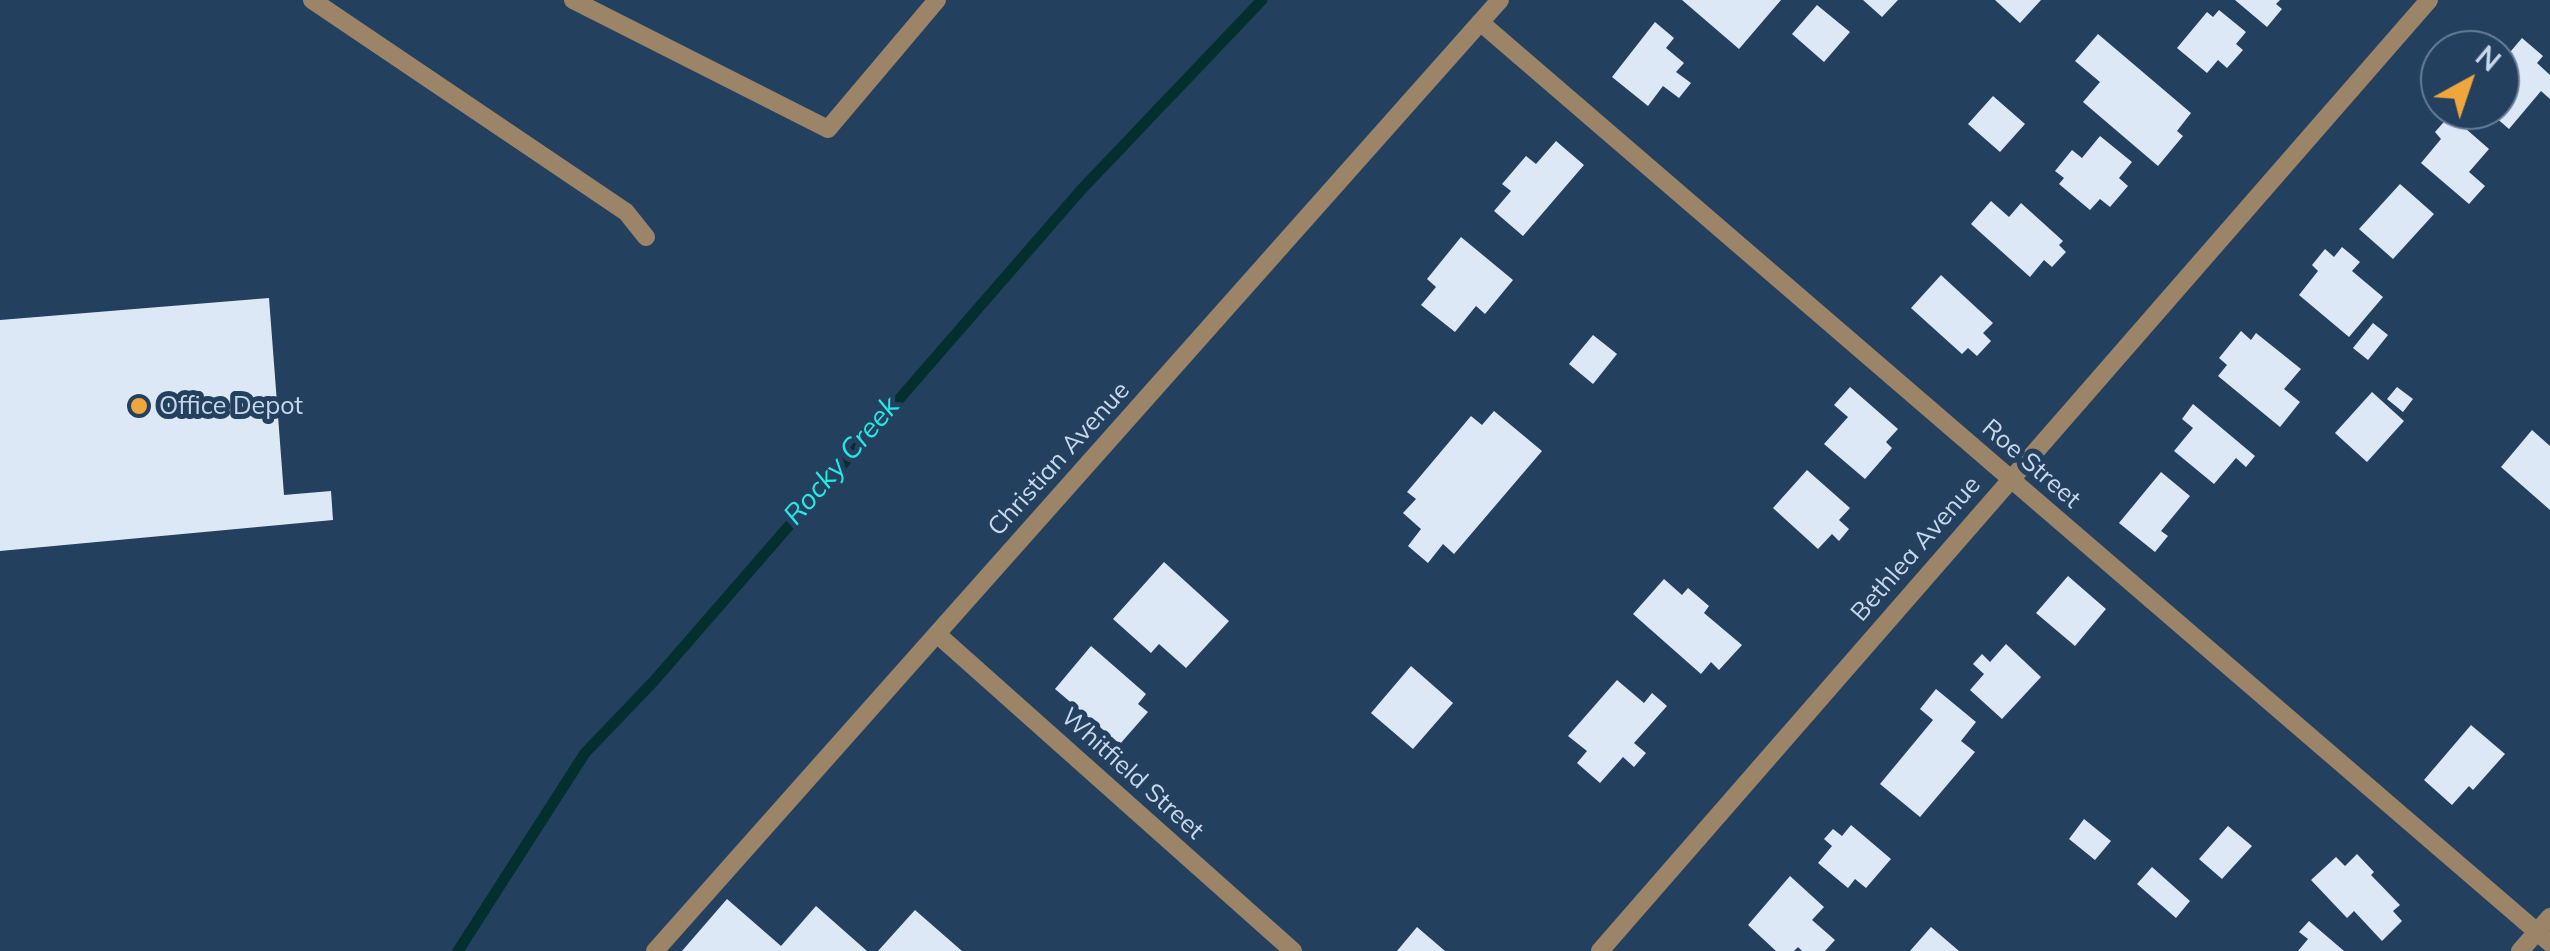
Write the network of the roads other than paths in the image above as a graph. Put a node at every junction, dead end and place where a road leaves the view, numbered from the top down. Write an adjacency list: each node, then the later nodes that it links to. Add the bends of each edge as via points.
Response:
1 (312, 0): 7 (street, via 626,212)
2 (573, 0): 3 (street, via 828,129)
3 (936, 0)
4 (1500, 0): 6 (street, Christian Avenue)
5 (2429, 0): 8 (street, Bethlea Avenue)
6 (1480, 22): 8 (street, Roe Street); 9 (street, Christian Avenue)
7 (646, 237)
8 (2010, 479): 10 (street, Roe Street); 13 (street, Bethlea Avenue)
9 (937, 634): 11 (street, Christian Avenue); 12 (street, Whitfield Street)
10 (2546, 931): 14 (street)
11 (655, 951)
12 (1293, 951)
13 (1600, 951)
14 (2520, 951)

